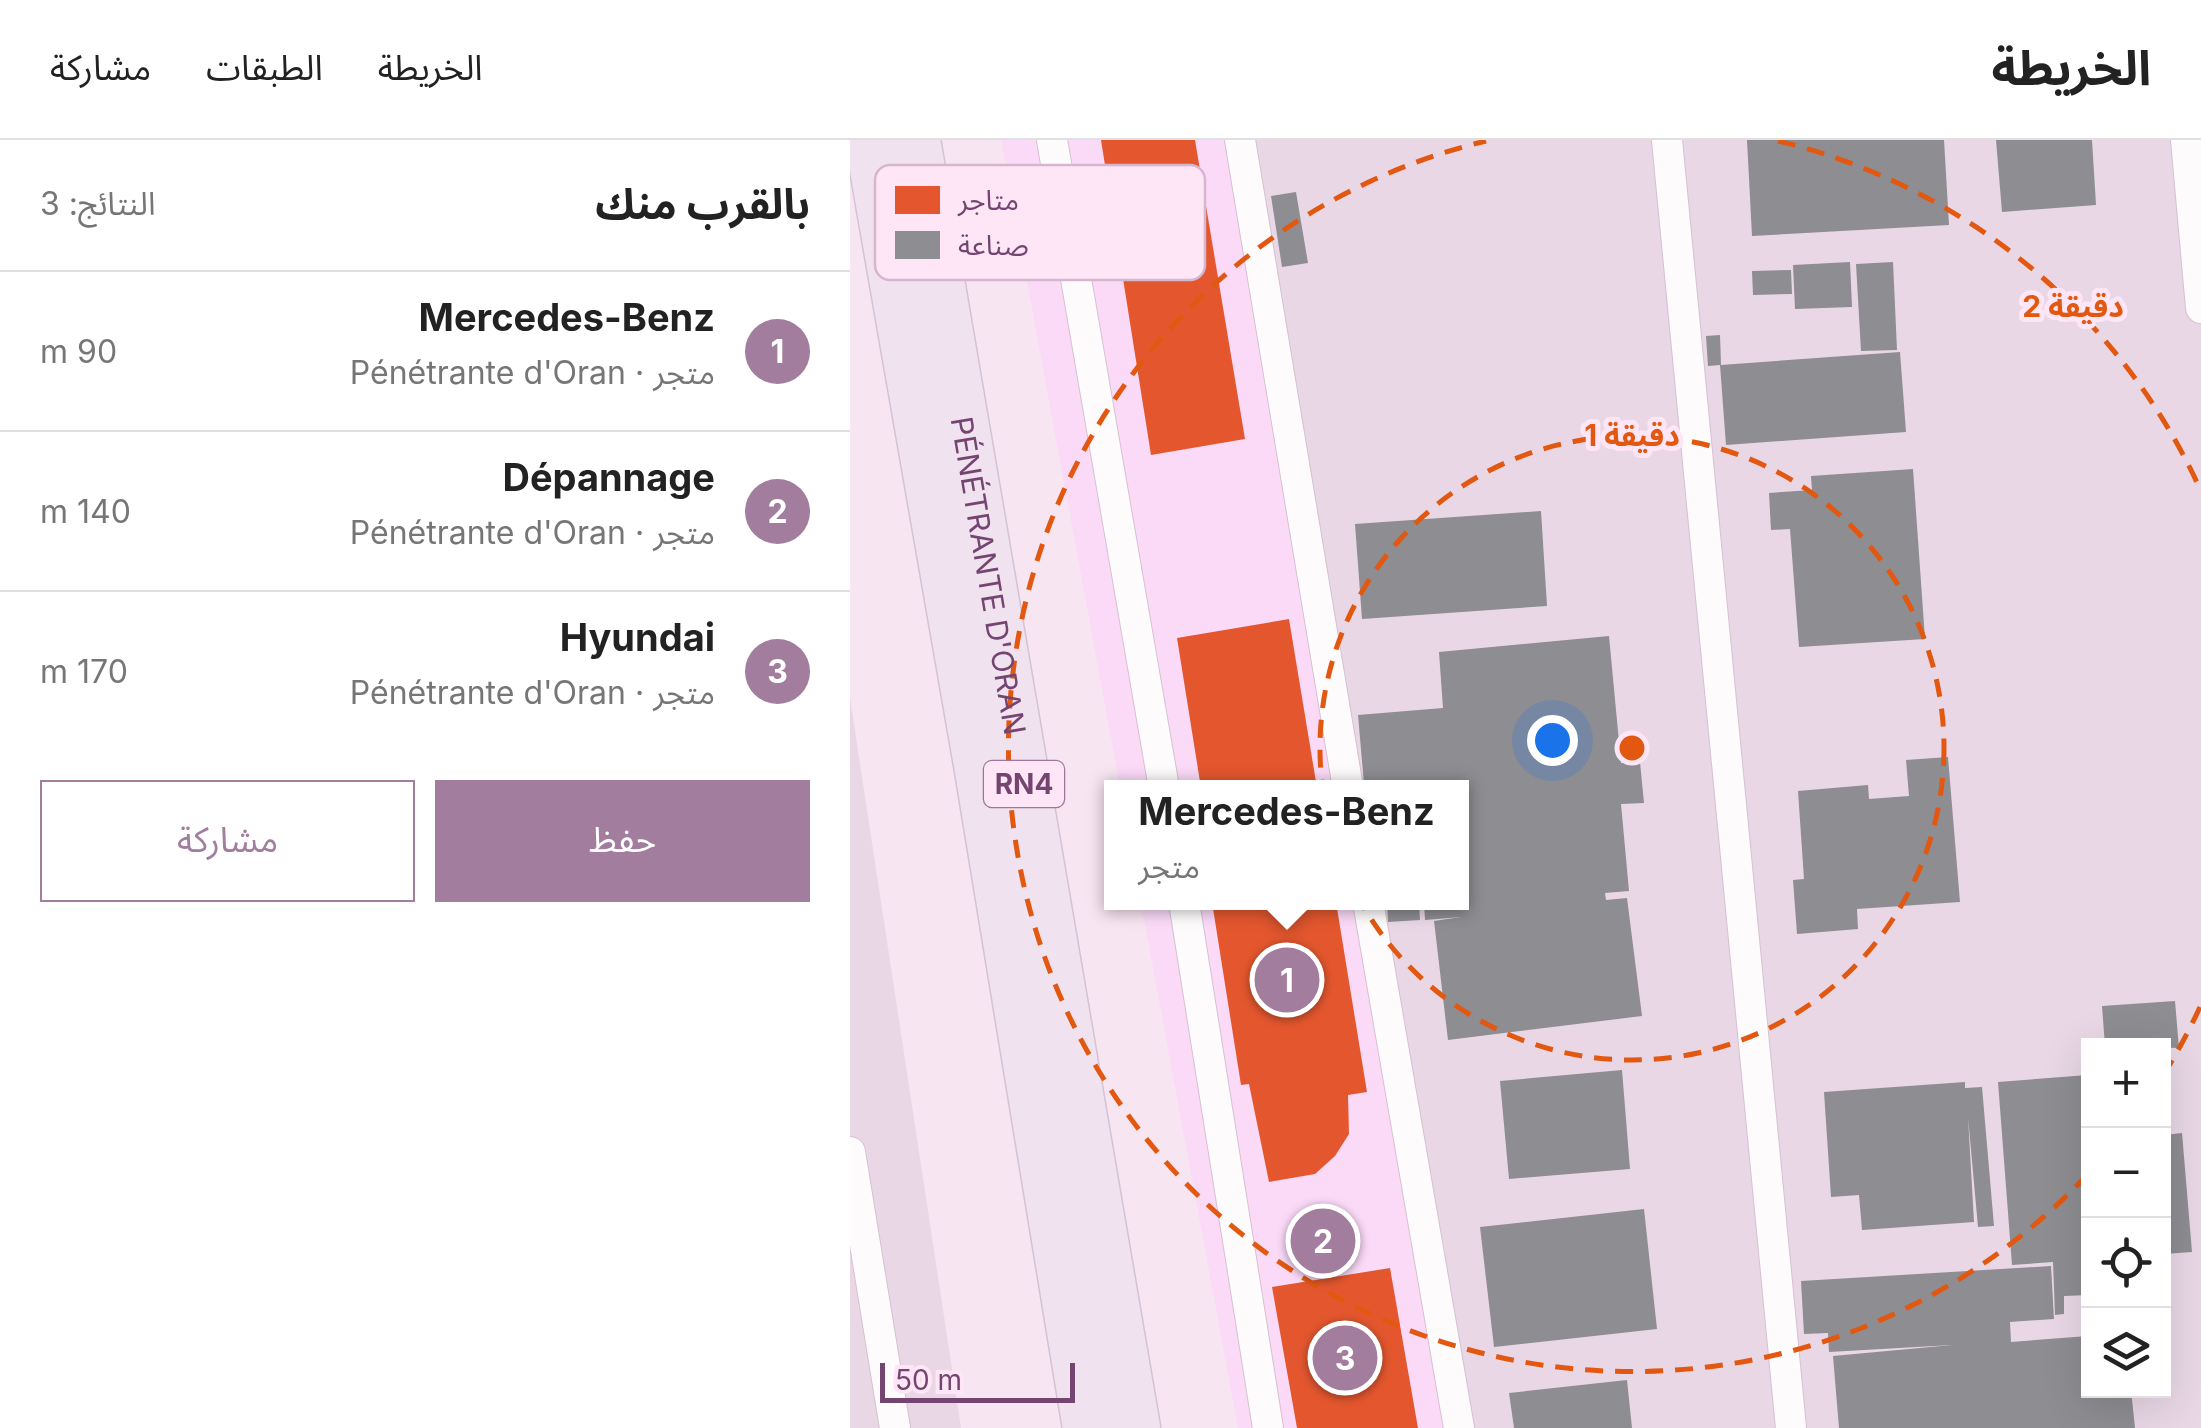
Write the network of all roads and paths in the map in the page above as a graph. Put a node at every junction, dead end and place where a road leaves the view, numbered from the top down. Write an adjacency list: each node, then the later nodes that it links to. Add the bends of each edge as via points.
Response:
1 (871, 140): 7 (highway, PÉNÉTRANTE D'ORAN / RN4)
2 (914, 140): 8 (highway, PÉNÉTRANTE D'ORAN / RN4)
3 (1052, 140): 9 (street)
4 (1240, 140): 15 (street)
5 (1667, 140): 24 (street)
6 (2186, 140): 13 (street)
7 (875, 165)
8 (918, 165)
9 (1056, 165)
10 (895, 280): 20 (highway, PÉNÉTRANTE D'ORAN / RN4)
11 (938, 280): 21 (highway, PÉNÉTRANTE D'ORAN / RN4)
12 (1076, 280): 14 (street)
13 (2201, 308)
14 (1163, 780)
15 (1347, 780)
16 (1185, 910): 22 (street)
17 (1369, 910): 23 (street)
18 (850, 1152): 19 (street)
19 (895, 1428)
20 (1089, 1428)
21 (1134, 1428)
22 (1268, 1428)
23 (1459, 1428)
24 (1791, 1428)

